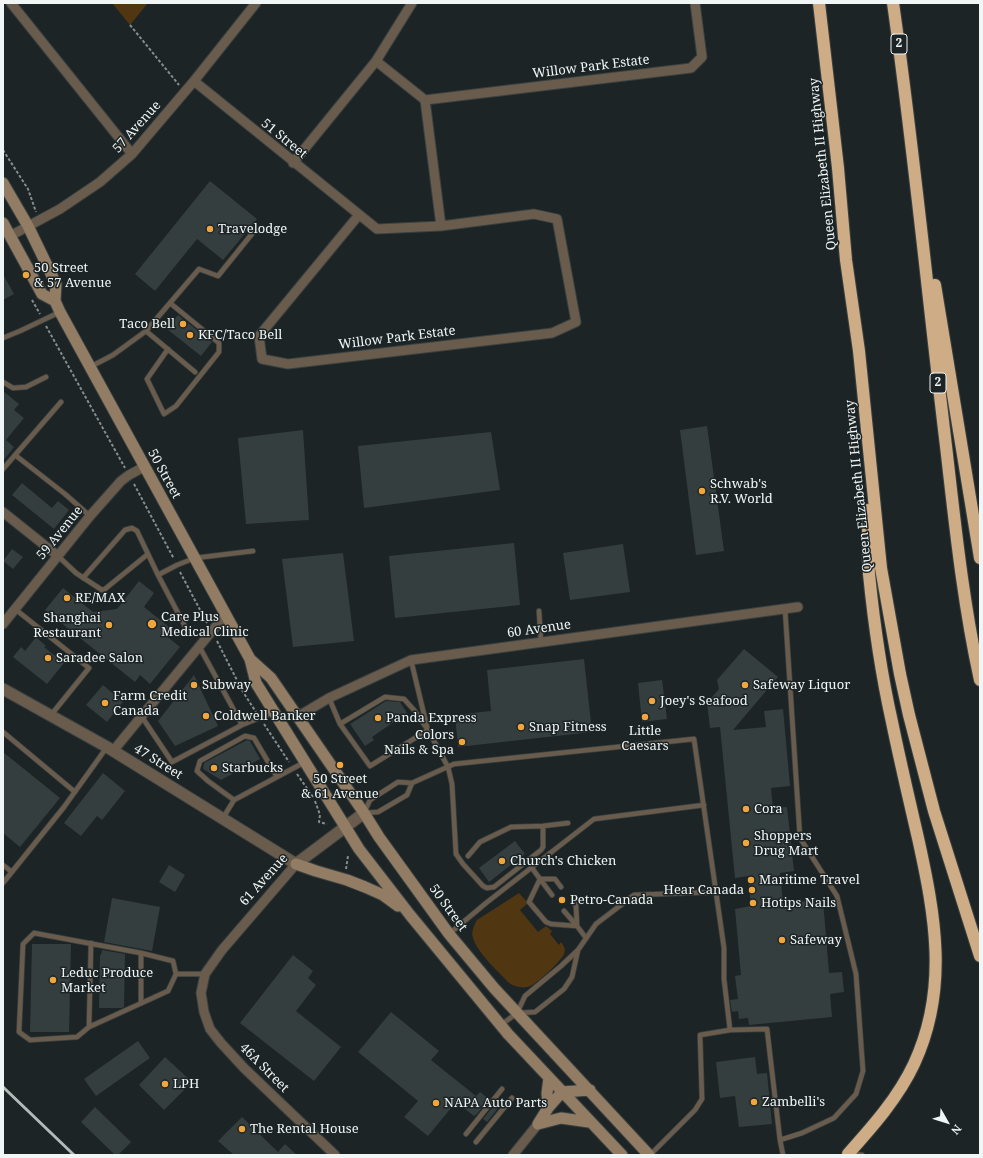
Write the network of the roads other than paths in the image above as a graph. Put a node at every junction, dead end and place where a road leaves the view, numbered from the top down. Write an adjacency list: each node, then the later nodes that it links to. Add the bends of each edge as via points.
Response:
1 (11, 3): 11 (street)
2 (256, 3): 8 (street, 57 Avenue)
3 (412, 3): 7 (street)
4 (695, 3): 9 (street, Willow Park Estate, via 702,57 691,68)
5 (819, 3): 31 (highway, Queen Elizabeth II Highway)
6 (893, 3): 10 (highway, 2)
7 (376, 61): 9 (street); 12 (street)
8 (194, 81): 11 (street, 57 Avenue); 12 (street, 51 Street)
9 (425, 100): 17 (street)
10 (909, 131): 41 (highway); 55 (highway, 2, via 955,521)
11 (132, 154): 16 (street, 57 Avenue, via 100,182 60,209)
12 (293, 163): 14 (street, 51 Street)
13 (3, 183): 16 (main road, 50 Street)
14 (358, 216): 17 (street, Willow Park Estate, via 376,229); 17 (street, Willow Park Estate, via 259,336 262,359 288,364 552,333 576,322 557,219 534,214)
15 (3, 223): 19 (main road, 50 Street)
16 (28, 226): 19 (street, 57 Avenue); 20 (main road, 50 Street, via 56,284)
17 (441, 226)
18 (255, 230): 21 (lane, via 218,276 199,269)
19 (10, 236): 20 (main road, 50 Street, via 42,294)
20 (55, 301): 22 (main road, 50 Street)
21 (170, 303): 23 (lane); 25 (lane, via 219,343 219,352 176,406 164,414 147,379)
22 (60, 312): 24 (lane); 26 (main road, 50 Street)
23 (146, 331): 25 (lane); 26 (lane, via 113,355)
24 (3, 338)
25 (168, 349): 27 (lane)
26 (90, 367): 33 (main road, 50 Street)
27 (195, 372)
28 (46, 377): 29 (lane, via 26,386 13,388)
29 (3, 382)
30 (61, 402): 32 (lane)
31 (865, 420): 98 (highway, Queen Elizabeth II Highway, via 881,568 900,674 934,811); 118 (highway, via 869,573 878,644 891,721 926,874 937,950 934,998 914,1064 904,1084 882,1115)
32 (15, 455): 34 (lane); 36 (lane)
33 (144, 467): 36 (street, 59 Avenue, via 121,481); 40 (main road, 50 Street)
34 (3, 469)
35 (3, 512): 39 (street)
36 (90, 516): 39 (street, 59 Avenue)
37 (253, 551): 40 (lane)
38 (148, 554): 42 (lane); 43 (lane, via 105,589 102,590); 43 (lane, via 138,531 132,528 125,530)
39 (58, 556): 43 (lane); 45 (street, 59 Avenue)
40 (195, 558): 42 (lane); 48 (main road, 50 Street)
41 (980, 558)
42 (158, 575): 50 (lane)
43 (83, 578)
44 (798, 607): 46 (street, 60 Avenue)
45 (15, 609): 49 (street, 59 Avenue); 59 (lane, via 88,668)
46 (785, 609): 51 (street, 60 Avenue); 116 (lane, via 800,838 837,896 856,974 862,1070 856,1094 834,1118)
47 (539, 611): 51 (lane)
48 (226, 614): 52 (street); 53 (main road, 50 Street)
49 (3, 624)
50 (188, 632)
51 (541, 642): 54 (street, 60 Avenue)
52 (199, 646): 60 (street); 63 (lane)
53 (250, 659): 58 (main road, 50 Street, via 256,683); 61 (main road, 50 Street, via 270,678)
54 (411, 660): 57 (street, 60 Avenue); 64 (lane)
55 (980, 680)
56 (3, 689): 59 (street, 47 Street)
57 (329, 698): 61 (street, 60 Avenue); 62 (lane)
58 (274, 712): 63 (lane); 67 (main road, 50 Street)
59 (51, 716): 66 (street, 47 Street)
60 (142, 717): 63 (lane, via 172,762); 66 (street)
61 (297, 717): 74 (main road, 50 Street)
62 (340, 724): 64 (lane, via 385,697 404,699); 64 (lane, via 370,766)
63 (242, 726)
64 (428, 730): 68 (lane)
65 (3, 732): 71 (lane)
66 (110, 749): 71 (lane); 75 (street, 47 Street)
67 (305, 762): 69 (lane); 77 (main road, 50 Street)
68 (448, 767): 70 (lane, 61 Avenue); 73 (lane, 61 Avenue, via 454,764 694,739); 78 (lane, via 452,784 456,854 483,886 494,887 541,850)
69 (277, 777): 72 (lane); 72 (lane, via 254,738 245,736 200,761 197,771)
70 (412, 783): 74 (lane, 61 Avenue, via 407,795 378,812); 74 (lane, 61 Avenue, via 398,782 370,800)
71 (75, 792): 83 (lane)
72 (234, 800): 75 (lane)
73 (704, 806): 82 (lane, via 594,819); 87 (lane)
74 (364, 813): 77 (street, 61 Avenue); 93 (main road, 50 Street)
75 (222, 818): 80 (street, 47 Street)
76 (568, 824): 78 (lane)
77 (345, 826): 80 (street, 61 Avenue); 91 (main road, 50 Street)
78 (543, 826): 79 (lane, via 511,827 480,842)
79 (468, 856)
80 (296, 864): 91 (main road, via 347,880 383,895); 100 (street, 61 Avenue, via 222,950)
81 (3, 865): 83 (lane)
82 (532, 868): 84 (lane); 93 (lane)
83 (12, 872): 85 (lane)
84 (540, 879): 86 (lane, via 555,879); 88 (lane); 92 (lane, via 530,902 546,922)
85 (3, 883)
86 (561, 887)
87 (716, 892): 94 (lane, via 634,895 596,924); 106 (lane, via 724,948 724,979)
88 (552, 895)
89 (574, 903): 92 (lane)
90 (564, 911): 92 (lane)
91 (410, 916): 104 (main road, 50 Street)
92 (577, 926): 94 (lane)
93 (449, 934): 103 (main road, 50 Street)
94 (586, 938): 96 (lane)
95 (91, 944): 97 (lane); 105 (lane); 105 (lane, via 34,933 23,944 19,1032 30,1040 77,1037)
96 (578, 950): 103 (lane, via 525,996); 103 (lane, via 572,977 564,990 535,1012)
97 (141, 953): 99 (lane, via 173,961); 102 (lane)
98 (980, 956)
99 (176, 974): 100 (lane); 102 (lane, via 168,991)
100 (206, 974): 101 (street, 61 Avenue)
101 (203, 983): 119 (street, 46A Street, via 204,1012 210,1029 244,1068)
102 (141, 1003): 105 (lane)
103 (517, 1013): 104 (lane); 109 (main road, 50 Street)
104 (501, 1026): 107 (main road, 50 Street)
105 (89, 1027)
106 (730, 1030): 116 (lane, via 767,1029); 122 (lane, via 700,1035 702,1099 695,1110)
107 (549, 1078): 110 (main road, 50 Street); 112 (main road, via 546,1093)
108 (502, 1089): 115 (lane)
109 (590, 1090): 110 (main road); 122 (main road, 50 Street)
110 (562, 1092): 112 (main road); 113 (main road, 50 Street)
111 (512, 1098): 117 (lane)
112 (548, 1108): 114 (main road)
113 (589, 1122): 114 (main road, via 561,1118); 121 (main road, 50 Street)
114 (538, 1124): 120 (street)
115 (466, 1134)
116 (780, 1140): 123 (lane)
117 (476, 1142)
118 (847, 1154): 124 (lane)
119 (335, 1155)
120 (513, 1155)
121 (622, 1155)
122 (650, 1155)
123 (783, 1155)
124 (862, 1155)

